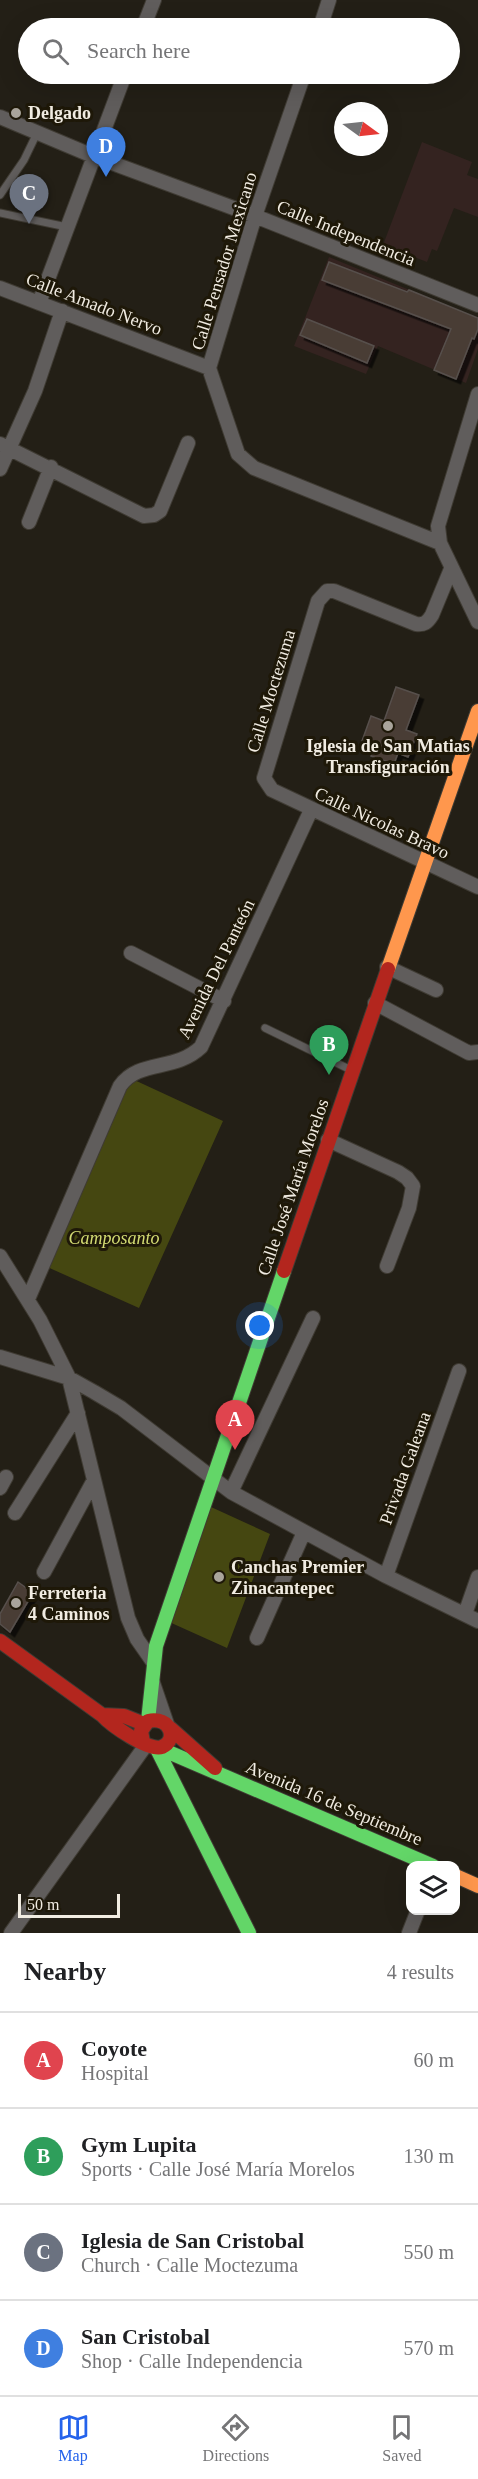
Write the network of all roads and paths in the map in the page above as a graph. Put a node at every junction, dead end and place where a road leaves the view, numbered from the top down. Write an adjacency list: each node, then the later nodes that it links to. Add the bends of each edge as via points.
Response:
1 (154, 0): 3 (street)
2 (329, 0): 4 (street)
3 (147, 18)
4 (323, 18)
5 (121, 84): 9 (street)
6 (301, 84): 12 (street, Calle Pensador Mexicano)
7 (0, 117): 8 (street, Calle Independencia)
8 (37, 133): 9 (street, Calle Independencia); 10 (lane)
9 (93, 156): 12 (street, Calle Independencia); 13 (street)
10 (0, 195)
11 (0, 213): 13 (lane)
12 (255, 216): 16 (street, Calle Independencia); 18 (street, Calle Pensador Mexicano)
13 (67, 226): 15 (street)
14 (0, 288): 15 (street, Calle Amado Nervo)
15 (39, 303): 17 (street, Calle Amado Nervo)
16 (478, 305)
17 (62, 311): 18 (street, Calle Amado Nervo); 21 (street, via 35,391)
18 (209, 368): 25 (street, Calle Pensador Mexicano, via 233,441 244,461)
19 (478, 394): 25 (street, via 441,512)
20 (188, 443): 23 (street, via 160,511 153,515 144,516)
21 (4, 446): 22 (street); 23 (street)
22 (0, 468)
23 (51, 468): 24 (street)
24 (29, 522)
25 (440, 543): 26 (street)
26 (451, 569): 27 (street); 29 (street, Calle Moctezuma, via 432,615 423,625 334,591 327,591 318,601 265,770 266,783)
27 (478, 622)
28 (478, 711): 31 (street, Calle José María Morelos)
29 (272, 790): 30 (street, Calle Nicolas Bravo)
30 (311, 810): 31 (street, Calle Nicolas Bravo); 36 (street, Avenida Del Panteón)
31 (425, 861): 32 (street, Calle Nicolas Bravo); 34 (street, Calle José María Morelos)
32 (478, 887)
33 (131, 953): 36 (street)
34 (387, 967): 35 (street); 37 (street, Calle José María Morelos)
35 (436, 990)
36 (224, 1001): 44 (street, Avenida Del Panteón, via 201,1047 191,1057 137,1071 120,1086)
37 (375, 1003): 39 (street, via 469,1053); 40 (street, Calle José María Morelos)
38 (265, 1028): 40 (lane)
39 (478, 1052)
40 (352, 1070): 41 (street, Calle José María Morelos)
41 (328, 1140): 43 (street, via 399,1172 413,1186); 50 (street, Calle José María Morelos)
42 (0, 1256): 44 (street)
43 (387, 1266)
44 (28, 1299): 48 (street)
45 (313, 1318): 52 (street)
46 (0, 1357): 48 (street)
47 (459, 1371): 56 (street, Privada Galeana)
48 (69, 1378): 49 (street); 50 (street, via 121,1408)
49 (78, 1413): 51 (street); 53 (street)
50 (211, 1479): 52 (street); 62 (street, Calle José María Morelos)
51 (94, 1480): 55 (street); 62 (street, via 128,1618)
52 (231, 1492): 54 (street)
53 (15, 1513)
54 (304, 1532): 56 (street); 60 (street)
55 (44, 1572)
56 (386, 1576): 58 (street)
57 (478, 1577): 58 (street)
58 (465, 1614): 59 (street)
59 (478, 1621)
60 (257, 1638)
61 (0, 1641): 64 (street, Avenida 16 de Septiembre)
62 (153, 1662): 63 (street, Calle José María Morelos)
63 (151, 1677): 65 (street, Calle José María Morelos); 66 (street, Calle José María Morelos)
64 (102, 1715): 65 (street); 67 (street, Avenida 16 de Septiembre, via 115,1729)
65 (146, 1722): 66 (street, via 158,1719); 67 (street, via 141,1731)
66 (168, 1726): 67 (street, via 168,1743); 68 (street, Avenida 16 de Septiembre)
67 (151, 1746): 68 (street, Avenida 16 de Septiembre); 73 (street); 74 (street)
68 (221, 1774): 69 (street, Avenida 16 de Septiembre)
69 (421, 1861)
70 (460, 1878): 71 (street)
71 (478, 1886)
72 (416, 1915): 75 (street)
73 (10, 1933)
74 (249, 1933)
75 (409, 1933)

